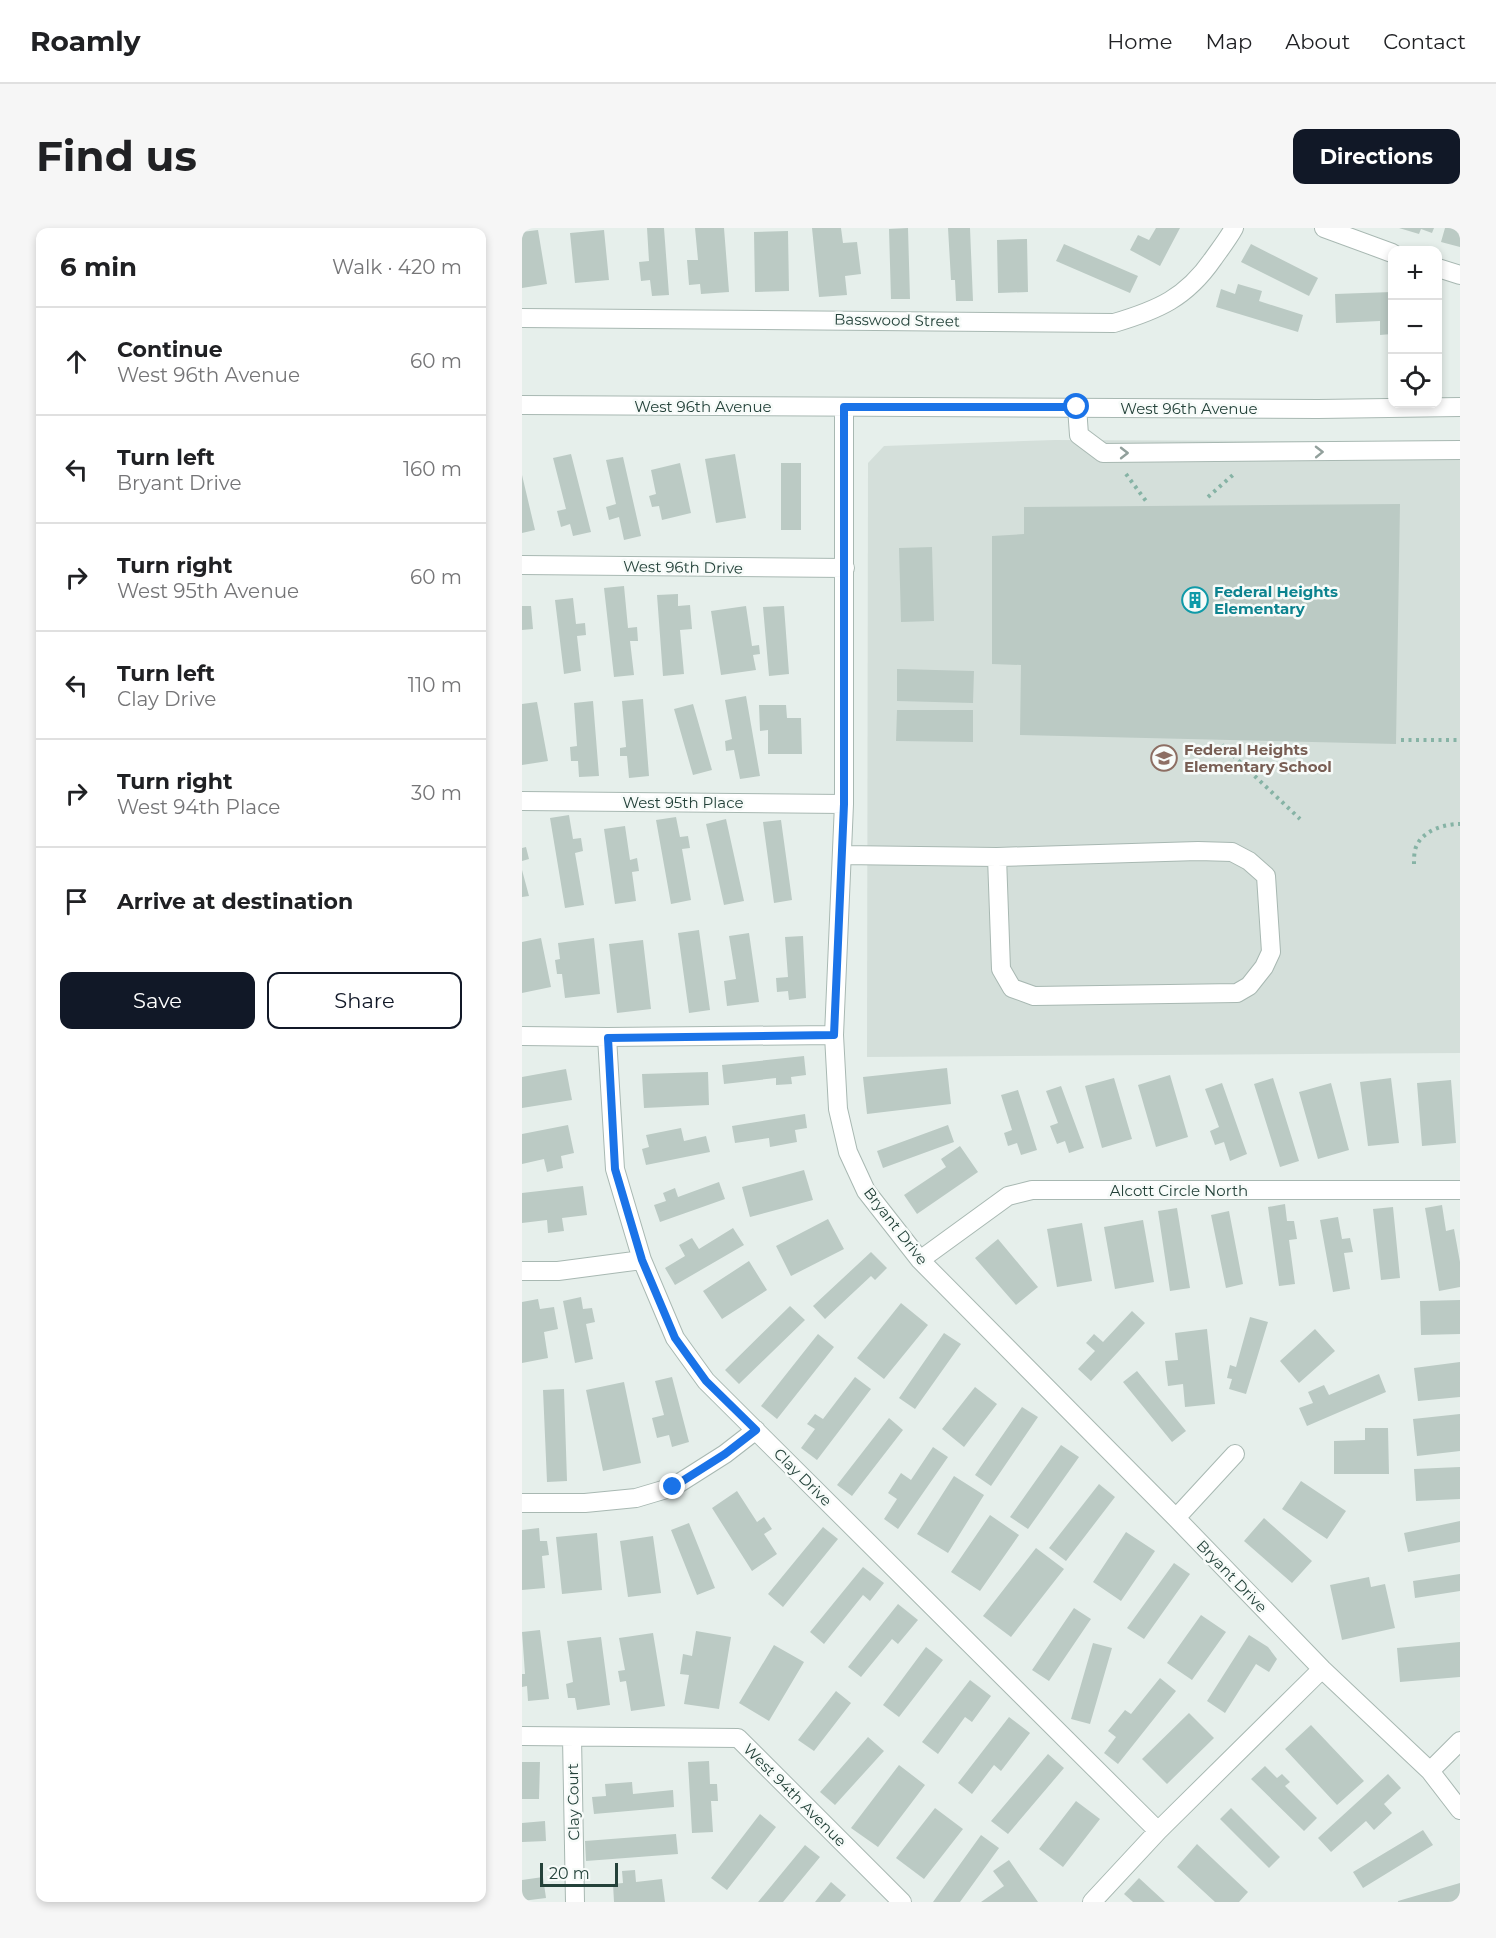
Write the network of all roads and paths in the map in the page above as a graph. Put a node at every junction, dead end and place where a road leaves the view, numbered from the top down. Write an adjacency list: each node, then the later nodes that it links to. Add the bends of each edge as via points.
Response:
1 (1234, 228): 6 (street, Basswood Street, via 1202,275 1181,295 1164,306 1114,323)
2 (1324, 228): 3 (street)
3 (1388, 252)
4 (1442, 269): 5 (street)
5 (1460, 274)
6 (522, 318)
7 (522, 405): 8 (street, West 96th Avenue)
8 (844, 407): 9 (street, West 96th Avenue); 17 (street, Bryant Drive)
9 (1077, 407): 10 (street, West 96th Avenue); 11 (street, one-way to 11, via 1078,435 1103,453)
10 (1460, 407)
11 (1460, 450)
12 (1239, 469): 14 (path)
13 (1124, 471): 15 (path)
14 (1208, 497)
15 (1146, 501)
16 (522, 565): 17 (street, West 96th Drive)
17 (845, 568): 22 (street, Bryant Drive)
18 (1401, 740): 19 (path)
19 (1460, 740)
20 (1222, 745): 23 (path)
21 (522, 801): 22 (street, West 95th Place)
22 (844, 804): 25 (street, Bryant Drive)
23 (1300, 819)
24 (1460, 824): 27 (path, via 1424,834 1415,847)
25 (842, 855): 26 (street); 28 (street, Bryant Drive)
26 (997, 857): 26 (street, via 1001,969 1012,988 1034,996 1237,993 1250,986 1271,952 1266,876 1250,861 1232,852)
27 (1414, 864)
28 (834, 1035): 30 (street); 33 (street, Bryant Drive, via 838,1109 848,1152 866,1191)
29 (522, 1036): 30 (street)
30 (608, 1038): 32 (street, Clay Drive, via 615,1169)
31 (1460, 1190): 33 (street, Alcott Circle North, via 1032,1190 1008,1196)
32 (642, 1260): 34 (street, via 558,1271); 35 (street, Clay Drive, via 675,1338 706,1381)
33 (920, 1260): 38 (street, Bryant Drive)
34 (522, 1271)
35 (756, 1430): 37 (street, via 673,1487 636,1498); 45 (street, Clay Drive)
36 (1235, 1454): 38 (street)
37 (522, 1503)
38 (1176, 1518): 39 (street, Bryant Drive)
39 (1322, 1669): 43 (street, Bryant Drive); 45 (street)
40 (522, 1737): 41 (street, West 94th Avenue)
41 (572, 1737): 46 (street, Clay Court); 47 (street, West 94th Avenue, via 738,1738)
42 (1460, 1741): 43 (street)
43 (1430, 1771): 44 (street, Bryant Drive)
44 (1460, 1810)
45 (1158, 1832): 48 (street)
46 (575, 1902)
47 (902, 1902)
48 (1092, 1902)

